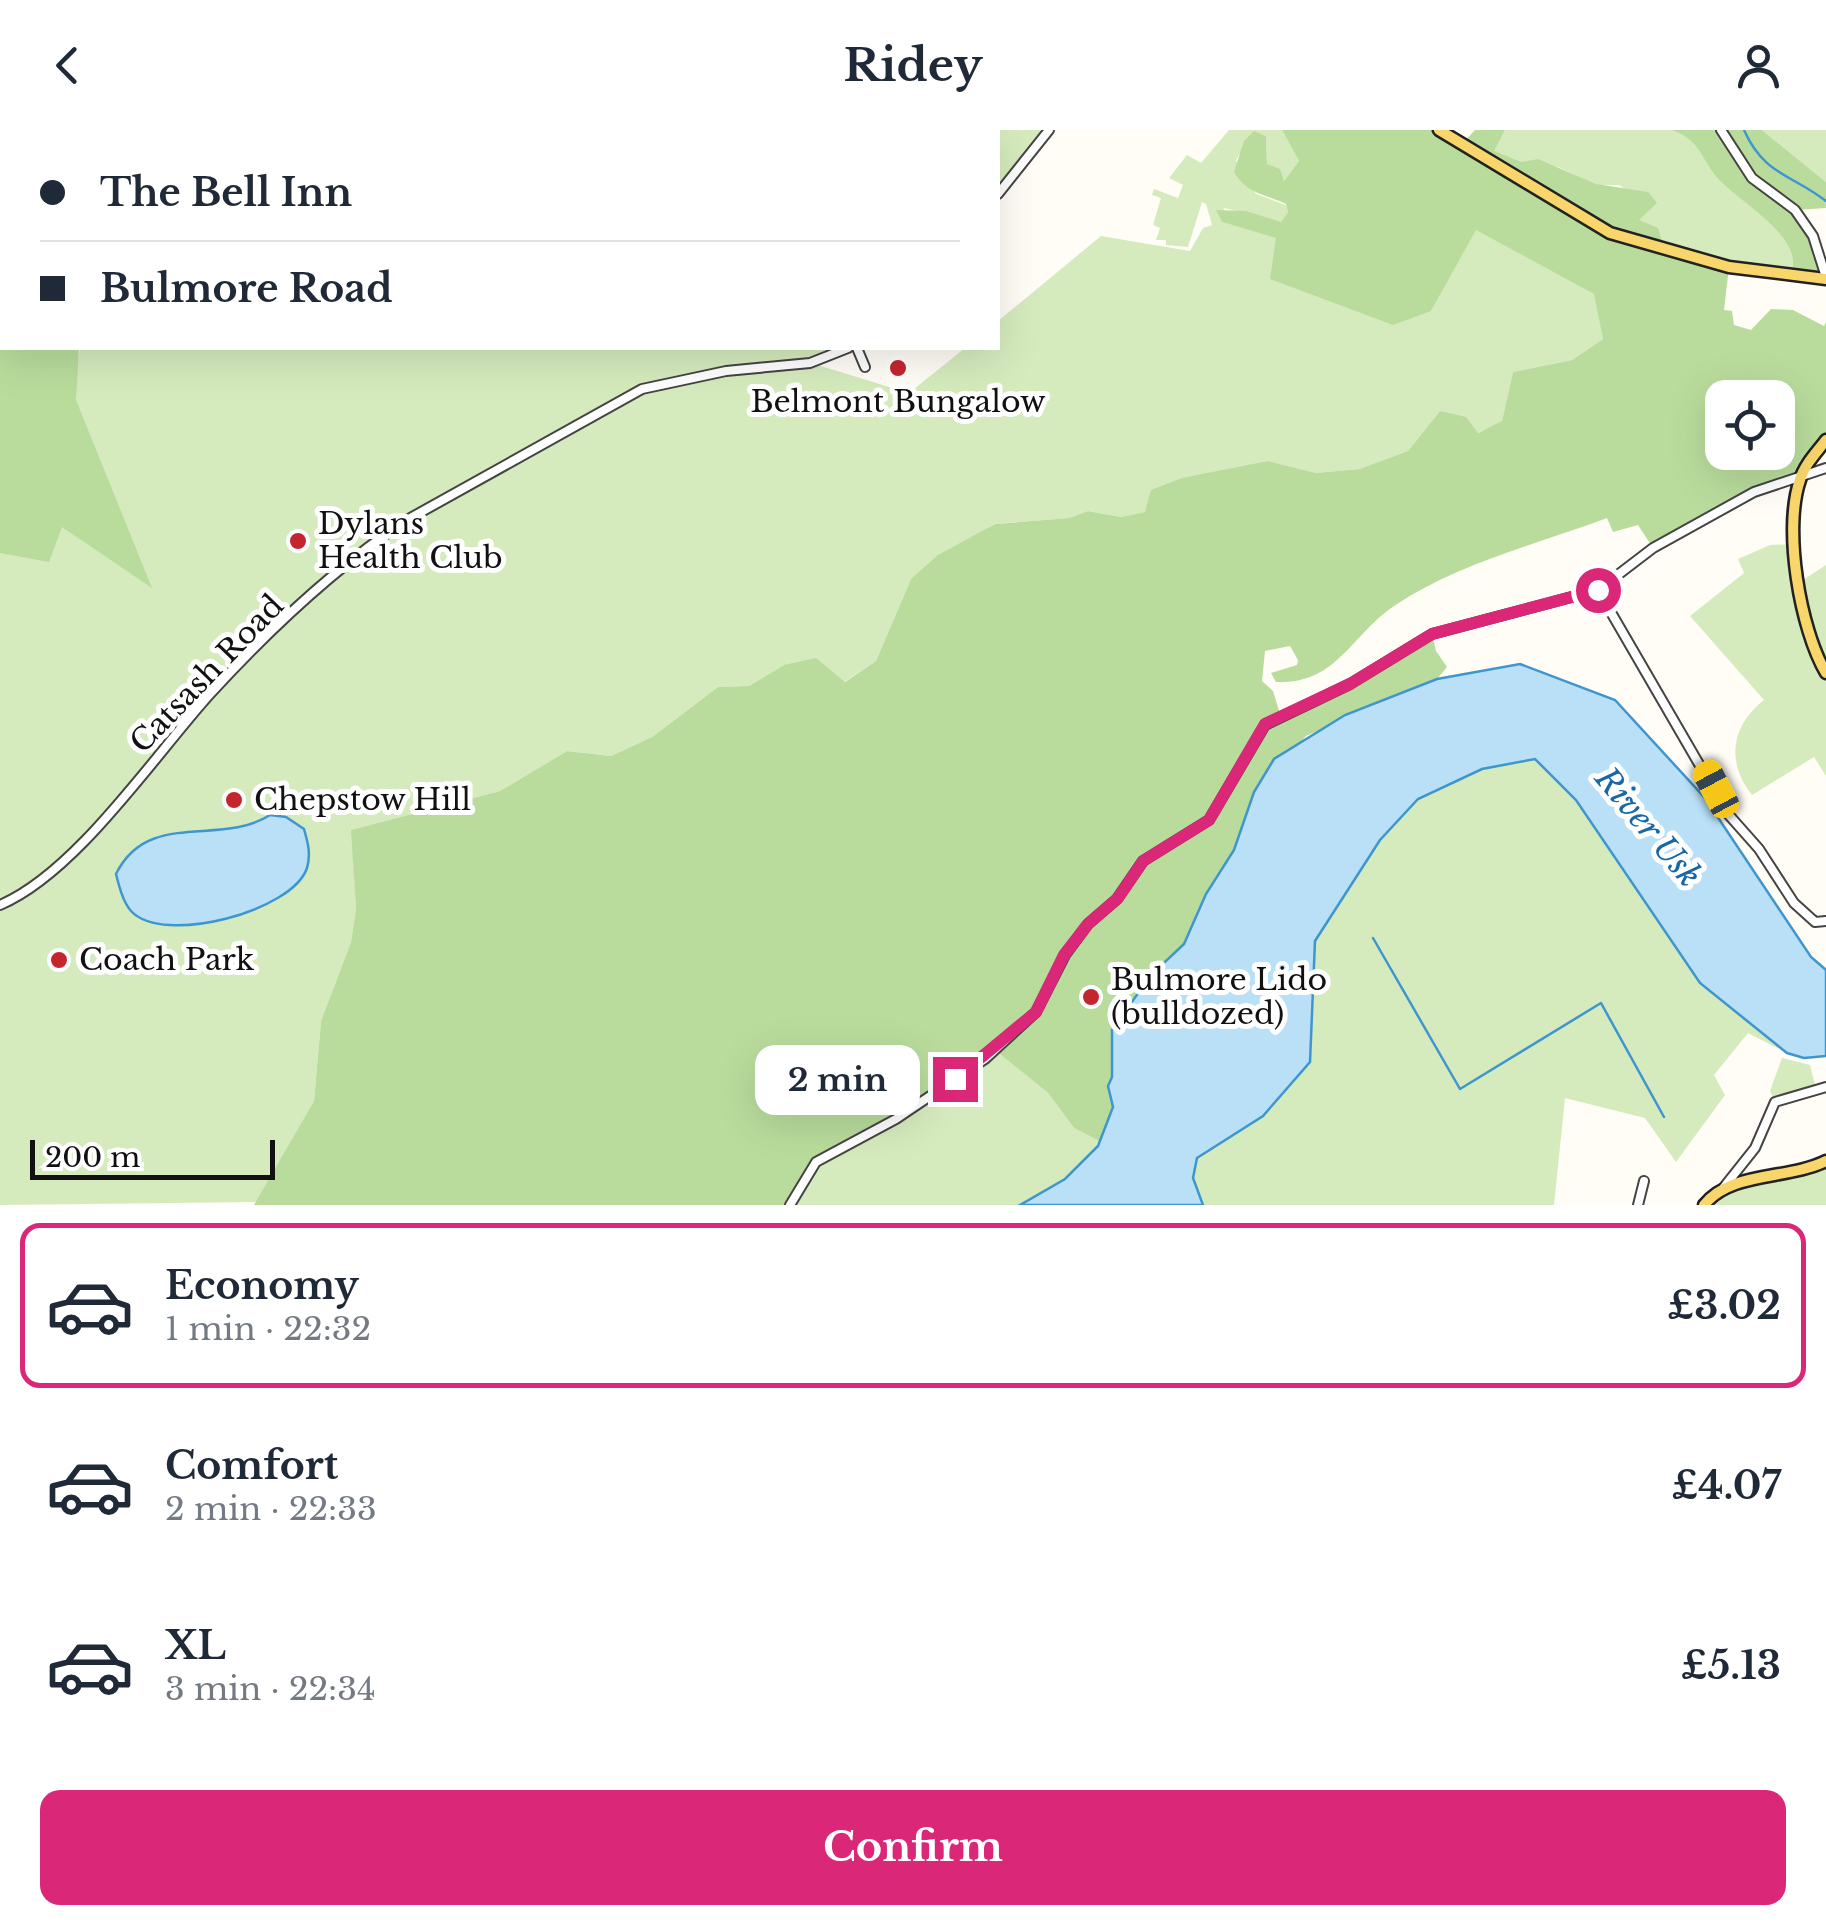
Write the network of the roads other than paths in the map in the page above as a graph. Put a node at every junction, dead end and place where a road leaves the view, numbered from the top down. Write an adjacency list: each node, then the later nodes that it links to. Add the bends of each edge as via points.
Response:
1 (1048, 130): 4 (street)
2 (1439, 130): 5 (main road, via 1622,237 1728,267)
3 (1721, 130): 5 (street, via 1752,178 1795,210 1813,236)
4 (1000, 191)
5 (1826, 278)
6 (843, 350): 14 (street, Catsash Road, via 810,363 642,389 405,522 242,660 95,828 22,896)
7 (858, 350): 8 (street)
8 (866, 367)
9 (1826, 440): 11 (main road)
10 (1826, 468): 11 (street)
11 (1800, 477): 12 (street, via 1754,492 1656,546); 13 (main road, via 1796,544 1804,622)
12 (1598, 590): 15 (street, via 1728,814 1802,912); 21 (street, via 1432,634 1350,684 1265,724 1209,820 1143,861 1064,955 1036,1012 955,1079 816,1162)
13 (1826, 672)
14 (0, 905)
15 (1824, 921): 16 (street)
16 (1826, 936)
17 (1826, 1087): 20 (street, via 1776,1102 1755,1148)
18 (1826, 1161): 20 (main road, via 1780,1178)
19 (1644, 1181): 22 (street)
20 (1724, 1187): 23 (main road)
21 (790, 1205)
22 (1638, 1205)
23 (1704, 1205)

